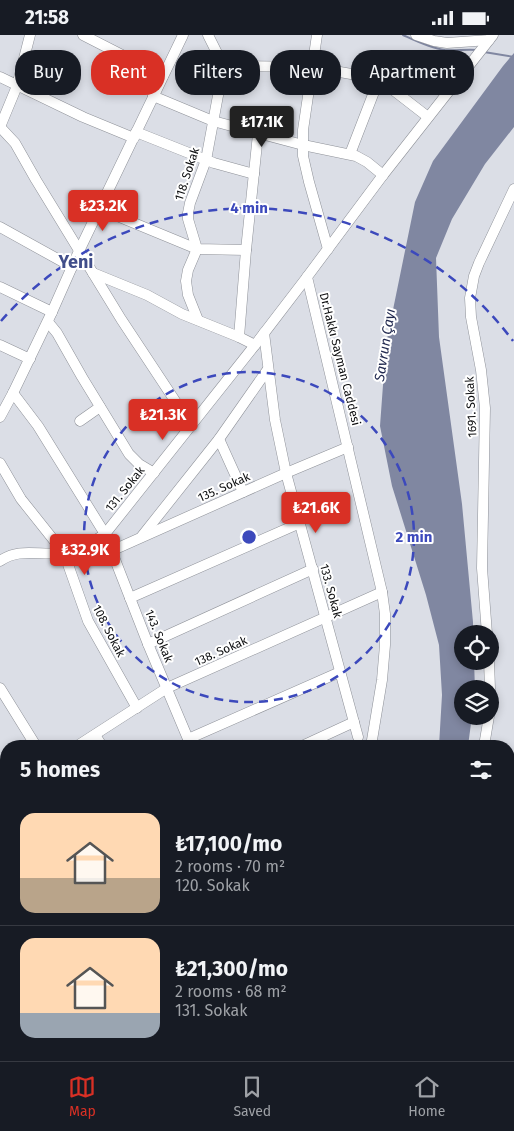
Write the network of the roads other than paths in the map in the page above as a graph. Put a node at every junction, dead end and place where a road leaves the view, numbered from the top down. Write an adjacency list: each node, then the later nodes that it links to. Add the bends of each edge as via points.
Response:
1 (30, 35): 8 (street)
2 (83, 35): 9 (street)
3 (208, 35): 10 (street, 118. Sokak)
4 (316, 35): 11 (street)
5 (416, 35): 7 (street, via 447,43)
6 (180, 36): 12 (street)
7 (491, 38): 22 (street)
8 (26, 50)
9 (112, 50)
10 (216, 50)
11 (314, 50)
12 (165, 71)
13 (0, 77): 14 (street)
14 (15, 84)
15 (15, 90): 24 (street)
16 (38, 95): 26 (street, via 83,117)
17 (218, 95): 23 (street, 118. Sokak)
18 (308, 95): 27 (street)
19 (373, 95): 28 (street)
20 (400, 95): 22 (street)
21 (153, 96): 23 (street); 26 (street)
22 (428, 117): 31 (street)
23 (214, 121): 25 (street); 29 (street, 118. Sokak)
24 (0, 127): 38 (street, via 15,143)
25 (258, 133): 27 (street); 30 (street)
26 (135, 135): 29 (street); 33 (street)
27 (303, 145): 28 (street); 36 (street, via 304,165)
28 (350, 154): 31 (street, via 361,158)
29 (206, 160): 30 (street); 35 (street, 118. Sokak, via 188,213)
30 (254, 174): 37 (street)
31 (383, 175): 36 (street)
32 (514, 189): 72 (street, 1691. Sokak, via 479,263 470,298 485,408 482,568)
33 (100, 209): 35 (street); 38 (street)
34 (0, 227): 39 (street)
35 (197, 249): 37 (street); 44 (street, via 186,281)
36 (328, 249): 41 (street)
37 (246, 250): 46 (street)
38 (79, 251): 39 (street); 40 (street)
39 (72, 267): 43 (street)
40 (93, 273): 44 (street); 55 (street)
41 (307, 277): 45 (street, 131. Sokak); 57 (street, Dr.Hakkı Sayman Caddesi)
42 (0, 287): 43 (street)
43 (50, 317): 49 (street); 52 (street)
44 (198, 320): 46 (street)
45 (264, 333): 48 (street, 131. Sokak); 50 (street, 133. Sokak)
46 (240, 337): 48 (street)
47 (0, 345): 49 (street)
48 (255, 345): 55 (street, 131. Sokak)
49 (30, 359): 51 (street)
50 (268, 369): 56 (street); 60 (street, 133. Sokak)
51 (13, 393): 53 (street); 63 (street, 143. Sokak, via 38,426)
52 (100, 407): 54 (street); 59 (street, via 129,454)
53 (0, 417)
54 (80, 421)
55 (192, 425): 59 (street, 131. Sokak)
56 (219, 439): 61 (street); 64 (street)
57 (348, 447): 60 (street, 135. Sokak); 69 (street, Dr.Hakkı Sayman Caddesi)
58 (0, 463): 66 (street, 108. Sokak, via 22,499)
59 (154, 473): 63 (street, 131. Sokak)
60 (286, 473): 61 (street, 135. Sokak); 62 (street, 133. Sokak)
61 (243, 492): 64 (street, 135. Sokak)
62 (300, 523): 68 (street, 133. Sokak); 70 (street)
63 (105, 534): 65 (street, 143. Sokak); 66 (street, 131. Sokak, via 90,544)
64 (140, 538): 65 (street, 135. Sokak)
65 (111, 551): 70 (street, 143. Sokak)
66 (64, 553): 67 (street, 131. Sokak, via 20,553); 77 (street, 108. Sokak, via 88,621)
67 (0, 561)
68 (312, 569): 71 (street, 133. Sokak); 73 (street)
69 (382, 592): 71 (street, 138. Sokak); 88 (street, Dr.Hakkı Sayman Caddesi, via 386,645)
70 (130, 598): 73 (street, 143. Sokak)
71 (325, 618): 74 (street, 133. Sokak); 76 (street, 138. Sokak)
72 (486, 625)
73 (148, 644): 76 (street, 143. Sokak)
74 (340, 672): 78 (street, 133. Sokak); 86 (street)
75 (0, 688): 82 (street)
76 (167, 688): 77 (street, 138. Sokak); 85 (street, 143. Sokak)
77 (137, 708): 80 (street, 138. Sokak)
78 (354, 722): 81 (street, 133. Sokak); 87 (street)
79 (487, 725): 89 (street)
80 (95, 735): 83 (street, 138. Sokak); 84 (street)
81 (358, 737)
82 (32, 740)
83 (87, 740)
84 (98, 740)
85 (189, 740)
86 (194, 740)
87 (315, 740)
88 (372, 740)
89 (485, 740)

